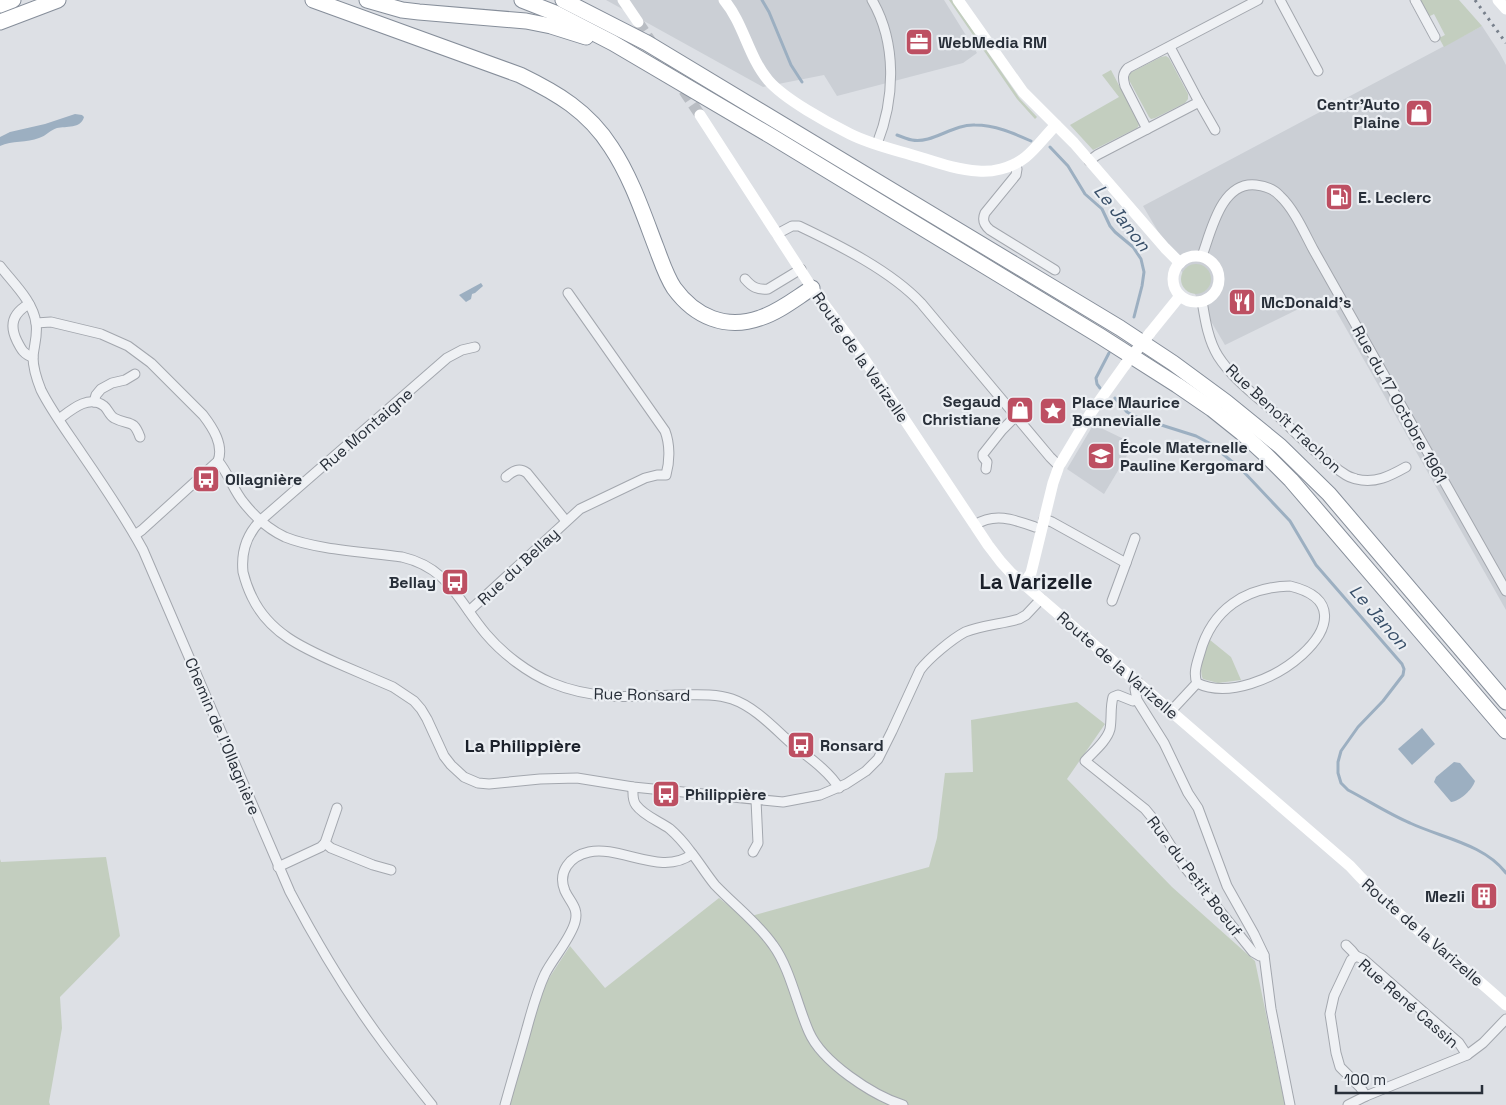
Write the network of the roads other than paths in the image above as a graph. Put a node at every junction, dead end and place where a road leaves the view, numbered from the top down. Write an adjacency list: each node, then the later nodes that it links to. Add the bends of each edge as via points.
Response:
1 (13, 0): 15 (highway)
2 (58, 0): 17 (highway)
3 (314, 0): 38 (highway, via 520,75 570,103 611,146 632,186 673,287 701,314 716,320 745,322 771,313)
4 (367, 0): 20 (highway, via 402,10 526,21)
5 (522, 0): 20 (highway)
6 (563, 0): 71 (highway, via 647,43 1120,328 1226,402 1280,446 1329,494)
7 (624, 0): 18 (main road)
8 (724, 0): 28 (main road, via 756,63 779,91 852,135)
9 (872, 0): 28 (street, via 883,25 891,73 885,122)
10 (958, 0): 25 (main road, via 1023,92)
11 (1258, 0): 21 (street)
12 (1280, 0): 22 (street)
13 (1415, 0): 19 (street)
14 (1498, 0): 16 (main road)
15 (0, 5)
16 (1506, 9)
17 (0, 22)
18 (638, 22)
19 (1435, 37)
20 (613, 43): 73 (highway, via 1100,336 1212,409 1266,455 1307,498)
21 (1170, 46): 23 (street); 26 (street, via 1124,72 1125,86)
22 (1318, 71)
23 (1199, 102): 26 (street); 27 (street)
24 (700, 115): 31 (main road, Route de la Varizelle)
25 (1056, 125): 29 (main road); 30 (main road, via 1033,152)
26 (1148, 128): 29 (street)
27 (1215, 130)
28 (878, 144): 30 (main road, via 968,170 991,171)
29 (1089, 161): 33 (main road)
30 (1015, 164): 36 (street, via 1016,175 985,213 984,222 990,230)
31 (777, 234): 35 (main road, Route de la Varizelle); 48 (street, via 792,226 800,226 901,285 921,303)
32 (1202, 256): 33 (main road, via 1190,256); 41 (main road, via 1215,265 1220,279 1215,293); 64 (street, Rue du 17 Octobre 1961, via 1218,213 1231,193 1252,184 1280,196)
33 (1180, 263): 40 (main road, via 1173,276)
34 (0, 266): 42 (street, Chemin de l'Ollagnière)
35 (800, 269): 37 (street, via 768,289 754,288); 38 (main road, Route de la Varizelle)
36 (1056, 270)
37 (745, 279)
38 (812, 288): 59 (main road, Route de la Varizelle, via 859,351)
39 (568, 293): 57 (street, Rue du Bellay, via 665,431 669,460 666,475 645,478 587,505)
40 (1180, 296): 41 (main road); 52 (main road, bridge, via 1090,414)
41 (1202, 302): 53 (street, Rue Benoît Frachon, via 1212,345 1218,356 1314,449 1354,479 1378,480)
42 (29, 304): 43 (street, Chemin de l'Ollagnière); 45 (street, via 16,314 12,329 19,347)
43 (36, 323): 45 (street, Chemin de l'Ollagnière); 51 (street, via 51,322 101,334 140,354 209,422 218,441)
44 (475, 347): 56 (street, Rue Montaigne, via 447,358)
45 (33, 357): 49 (street, Chemin de l'Ollagnière, via 37,380)
46 (135, 374): 47 (street, via 101,389)
47 (94, 402): 49 (street, via 84,403); 50 (street, via 105,407 114,418 132,424)
48 (1016, 416): 52 (street); 54 (street, via 984,454)
49 (58, 419): 60 (street, Chemin de l'Ollagnière)
50 (140, 438)
51 (218, 461): 56 (street, Rue Ronsard, via 244,504); 60 (street)
52 (1059, 466): 58 (main road)
53 (1406, 467)
54 (986, 469)
55 (506, 477): 57 (street, Rue du Bellay, via 516,470 524,470)
56 (261, 520): 67 (street, Rue Ronsard, via 283,536 304,543 415,560 447,582); 74 (street, Rue Montaigne, via 245,543 242,562 249,592 266,619 304,648 406,695 421,709 451,766 464,777 489,784 577,778)
57 (566, 521): 67 (street, Rue du Bellay)
58 (1039, 523): 59 (street, via 1006,517); 62 (street, via 1052,522); 63 (main road, via 1031,573)
59 (975, 525): 63 (main road, Route de la Varizelle, via 1001,562)
60 (135, 535): 81 (street, Chemin de l'Ollagnière)
61 (1135, 538): 62 (street)
62 (1126, 563): 66 (street)
63 (1024, 584): 65 (main road, Route de la Varizelle)
64 (1506, 591)
65 (1041, 599): 68 (main road, Route de la Varizelle); 75 (street, via 1019,619 966,632 927,661 878,758 866,771)
66 (1112, 601)
67 (469, 611): 75 (street, Rue Ronsard, via 487,635 518,663 570,689 615,697 717,696 740,702 771,725)
68 (1138, 682): 70 (street, via 1134,689); 72 (main road, Route de la Varizelle)
69 (1197, 683): 69 (street, via 1212,688 1238,687 1269,677 1289,666 1322,630 1324,613 1317,600 1300,589 1278,587 1254,593 1226,608 1209,628 1202,645 1195,673); 72 (street)
70 (1137, 700): 84 (street, via 1198,808 1227,886); 84 (street, Rue du Petit Boeuf, via 1118,695 1113,697 1108,734 1085,761 1145,810 1183,865 1253,952)
71 (1506, 702)
72 (1171, 711): 86 (main road, Route de la Varizelle)
73 (1506, 731)
74 (633, 787): 76 (street); 80 (street, via 636,806 682,840)
75 (839, 788): 76 (street, via 783,802)
76 (756, 800): 79 (street, via 758,843)
77 (336, 808): 78 (street)
78 (325, 844): 81 (street); 82 (street)
79 (753, 852)
80 (692, 854): 91 (street, via 682,860 663,862 598,850 577,856 566,866 562,884 576,910 576,921 538,991); 92 (street, via 715,885 774,946 810,1034 820,1050 854,1079)
81 (278, 867): 90 (street, Chemin de l'Ollagnière, via 315,938 353,1000)
82 (392, 870)
83 (1346, 945): 85 (street)
84 (1264, 955): 93 (street)
85 (1356, 956): 88 (street, Rue René Cassin, via 1459,1043); 89 (street, Rue René Cassin, via 1349,963 1334,996 1330,1014 1340,1067)
86 (1506, 1005)
87 (1506, 1020): 88 (street)
88 (1467, 1055): 89 (street)
89 (1366, 1096): 94 (street)
90 (432, 1105)
91 (505, 1105)
92 (903, 1105)
93 (1290, 1105)
94 (1348, 1105)

